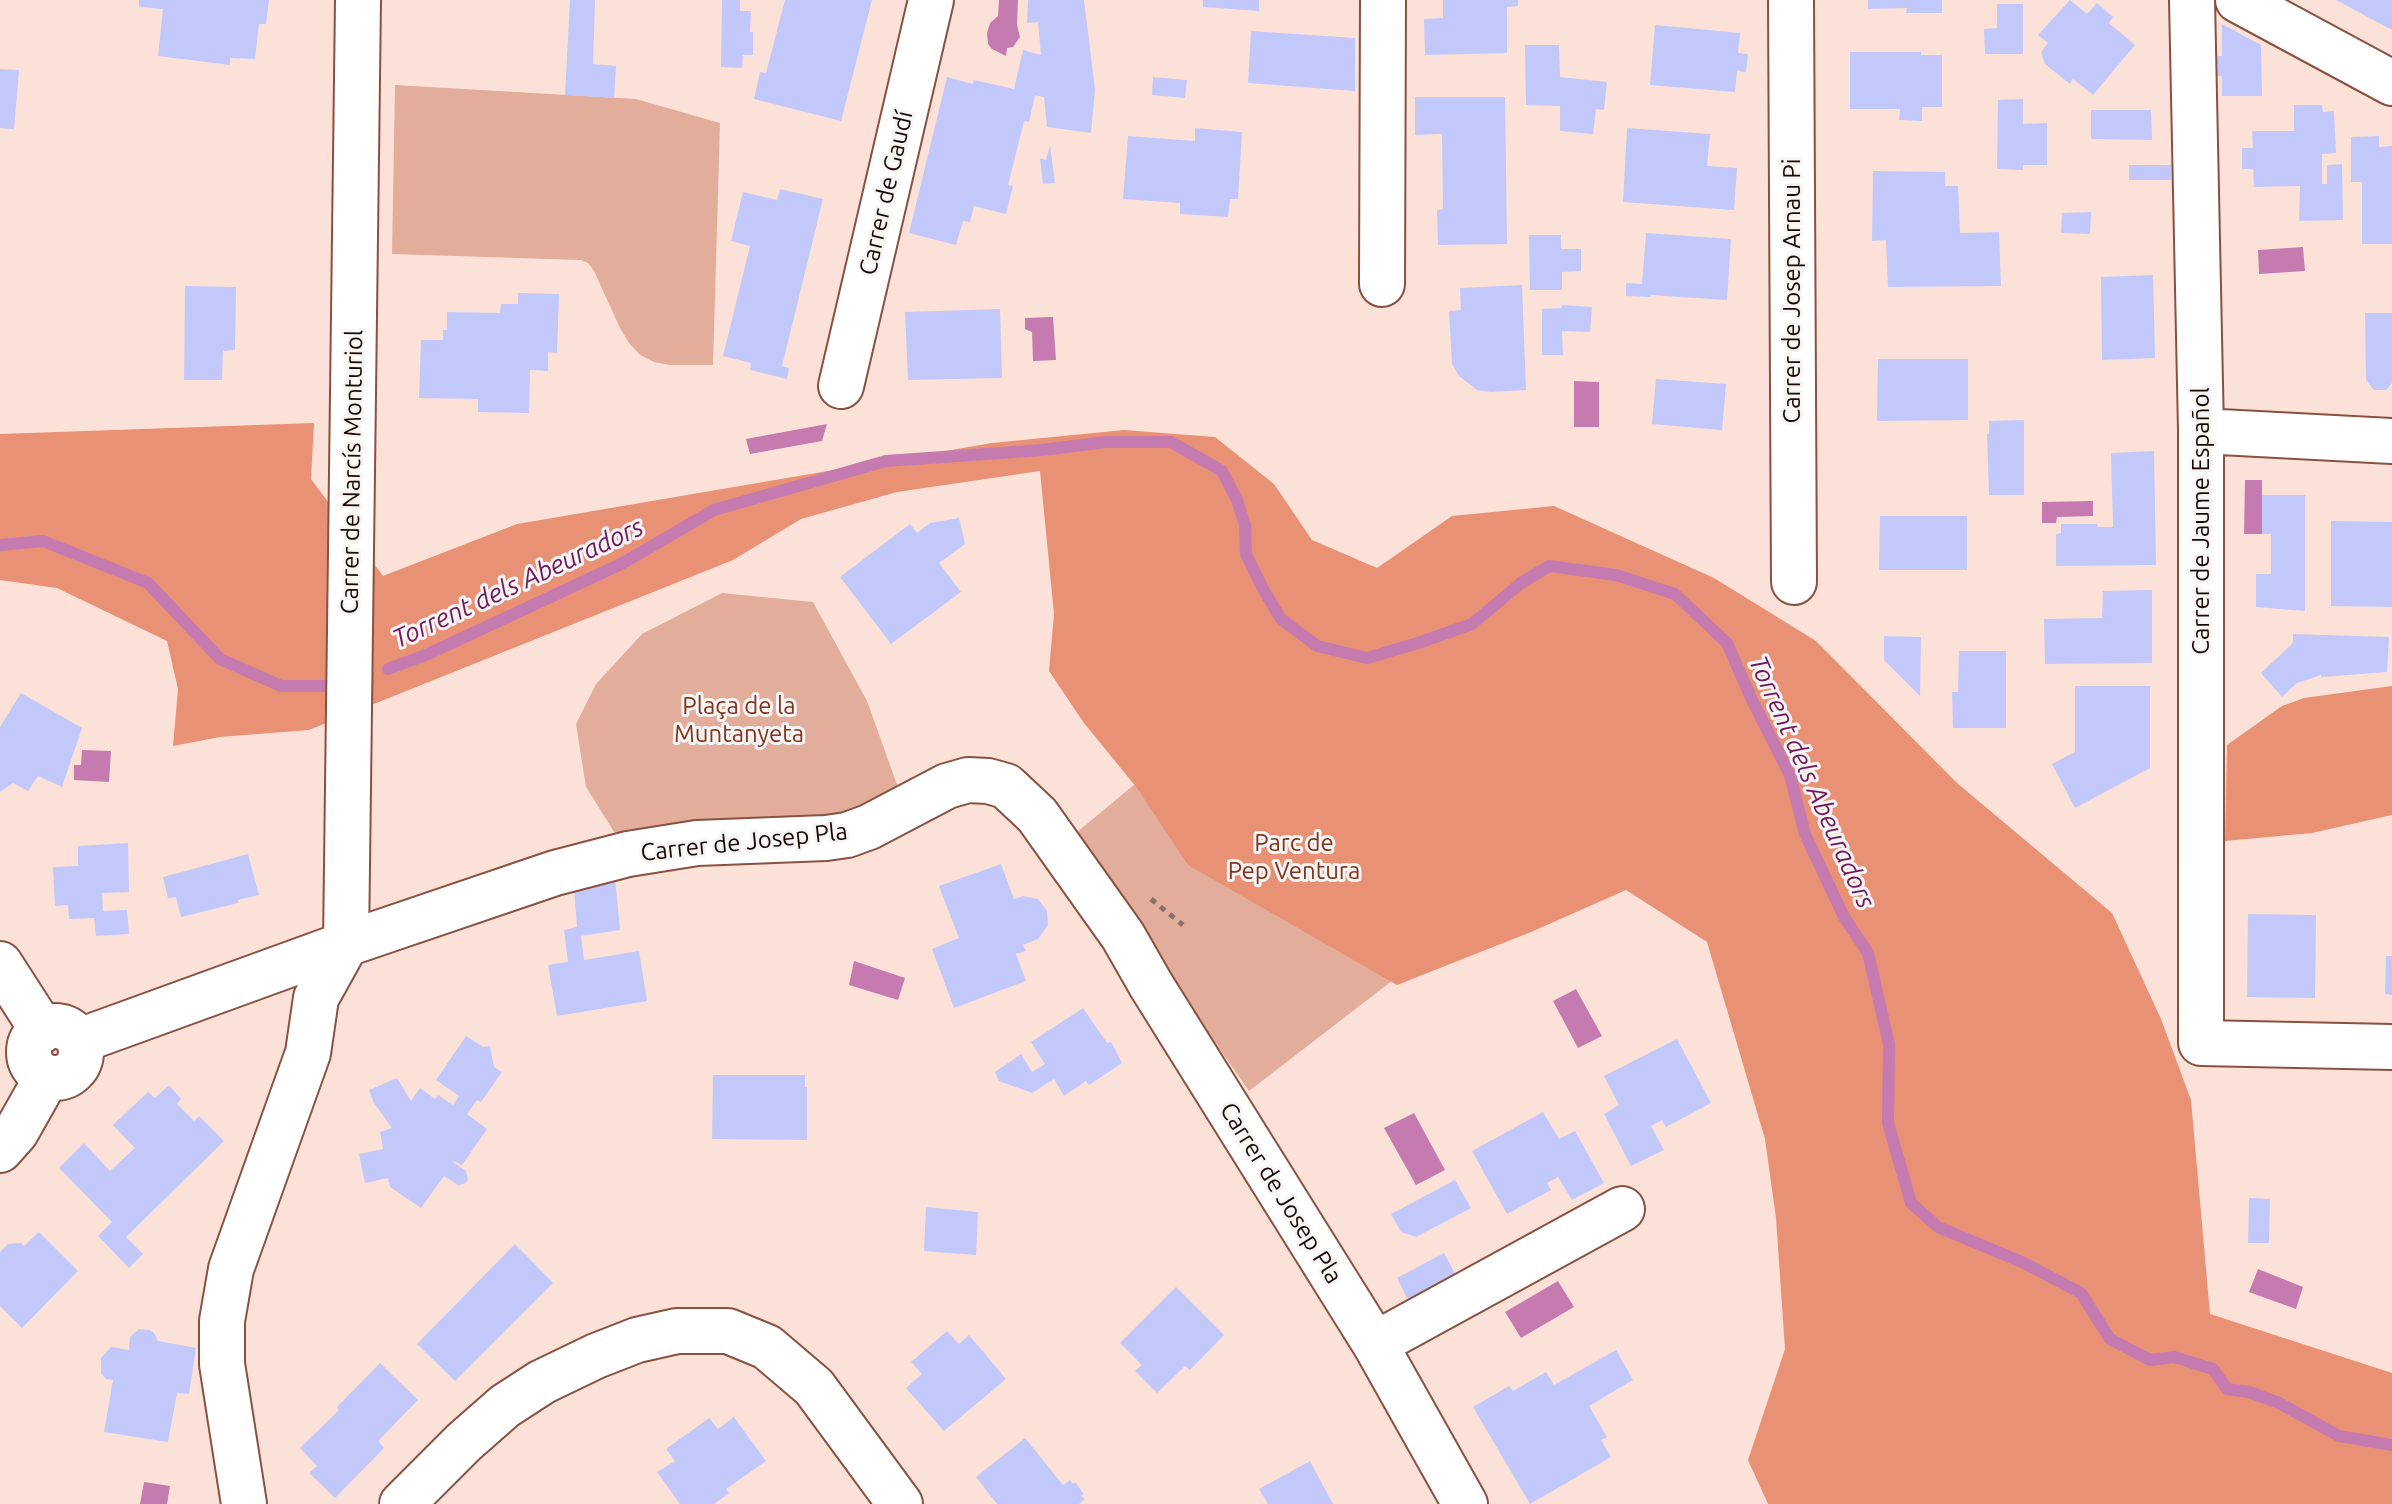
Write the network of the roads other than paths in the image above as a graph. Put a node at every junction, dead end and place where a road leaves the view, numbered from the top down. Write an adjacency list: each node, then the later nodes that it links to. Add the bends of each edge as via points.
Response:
1 (358, 0): 13 (street, Carrer de Narcís Monturiol)
2 (931, 0): 9 (street, Carrer de Gaudí)
3 (1383, 0): 8 (street)
4 (1791, 0): 12 (street, Carrer de Josep Arnau Pi)
5 (2192, 0): 10 (street, Carrer de Jaume Español)
6 (2238, 0): 7 (street)
7 (2392, 83)
8 (1382, 284)
9 (841, 386)
10 (2201, 431): 11 (street); 16 (street, Carrer de Jaume Español, via 2201,1043)
11 (2392, 441)
12 (1794, 582)
13 (346, 944): 15 (street, Carrer de Josep Pla); 19 (street, Carrer de Josep Pla, via 555,873 628,854 697,843 847,835 947,786 968,780 1006,786 1037,815 1123,936); 20 (street, via 316,998 308,1053 231,1269 222,1321 222,1364)
14 (0, 964): 15 (street, via 36,1020)
15 (60, 1036): 17 (street, via 81,1054 76,1068 66,1076 47,1077)
16 (2392, 1047)
17 (0, 1150)
18 (1622, 1209): 19 (street)
19 (1375, 1344): 23 (street, Carrer de Josep Pla)
20 (244, 1504)
21 (402, 1504): 22 (street, via 505,1406 542,1382 637,1340 677,1331 728,1331 767,1347 814,1387)
22 (900, 1504)
23 (1465, 1504)

